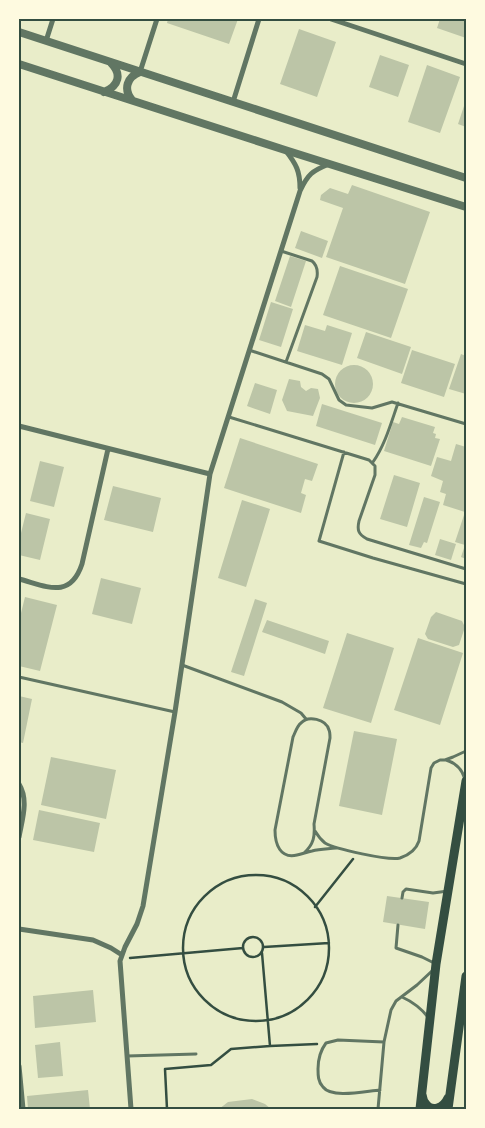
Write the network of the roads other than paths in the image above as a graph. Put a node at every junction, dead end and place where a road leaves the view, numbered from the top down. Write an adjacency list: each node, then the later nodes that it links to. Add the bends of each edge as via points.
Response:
1 (53, 19): 6 (street)
2 (157, 19): 10 (street)
3 (260, 19): 13 (street)
4 (330, 19): 9 (street)
5 (19, 32): 6 (street)
6 (46, 41): 7 (street)
7 (111, 62): 10 (street); 11 (street, via 116,67 118,79)
8 (19, 64): 11 (street)
9 (466, 64)
10 (140, 72): 12 (street, via 127,83 126,90); 13 (street)
11 (104, 92): 12 (street)
12 (132, 100): 14 (street)
13 (233, 102): 16 (street)
14 (285, 150): 15 (street); 17 (street, via 295,162 300,176)
15 (330, 164): 17 (street, via 316,169 306,178); 18 (street)
16 (466, 178)
17 (300, 191): 19 (street)
18 (466, 207)
19 (281, 251): 20 (street); 21 (lane, via 312,261 318,271)
20 (250, 350): 21 (lane); 23 (street)
21 (286, 362): 22 (lane, via 322,374 346,405 372,408)
22 (398, 403): 24 (lane); 28 (lane, via 379,454)
23 (229, 416): 27 (lane); 29 (street)
24 (466, 424)
25 (19, 426): 26 (street)
26 (108, 449): 29 (street); 31 (street, via 79,574 74,581 60,588)
27 (344, 452): 28 (lane); 32 (lane, via 319,541)
28 (372, 462): 30 (lane, via 376,475 357,528 360,535)
29 (210, 474): 33 (street)
30 (466, 569)
31 (19, 579)
32 (466, 584)
33 (182, 665): 35 (street); 36 (lane, via 282,702)
34 (19, 677): 35 (lane)
35 (175, 712): 49 (street, via 143,906)
36 (306, 719): 41 (lane, via 326,724 330,738); 44 (lane, via 299,724 293,738 275,830 275,841 284,853 290,856)
37 (466, 752): 38 (lane)
38 (445, 760): 39 (lane, via 463,772); 43 (lane, via 434,763 431,768 419,841 410,853 398,859)
39 (466, 782): 45 (main road)
40 (19, 784): 42 (street, via 24,808)
41 (315, 830): 43 (lane, via 326,843); 44 (lane, via 313,843)
42 (19, 837)
43 (336, 848): 44 (lane)
44 (304, 853)
45 (448, 891): 46 (lane, via 433,893 406,889); 50 (main road)
46 (402, 898)
47 (398, 925): 50 (lane, via 396,948)
48 (19, 929): 49 (street, via 93,940)
49 (122, 955): 56 (street)
50 (436, 966): 52 (lane); 53 (main road)
51 (466, 976): 59 (main road)
52 (401, 996): 53 (lane, via 422,1010); 54 (lane, via 391,1010)
53 (430, 1020): 60 (main road)
54 (384, 1042): 58 (lane); 58 (lane, via 338,1040 326,1043 320,1051 318,1064 318,1077 322,1087 328,1091)
55 (196, 1054): 56 (lane)
56 (128, 1056): 62 (street)
57 (19, 1066): 61 (street)
58 (380, 1090): 63 (lane)
59 (450, 1094): 60 (main road, via 440,1108 431,1108 424,1103); 65 (main road)
60 (422, 1095): 64 (main road)
61 (22, 1109)
62 (131, 1109)
63 (378, 1109)
64 (420, 1109)
65 (448, 1109)

